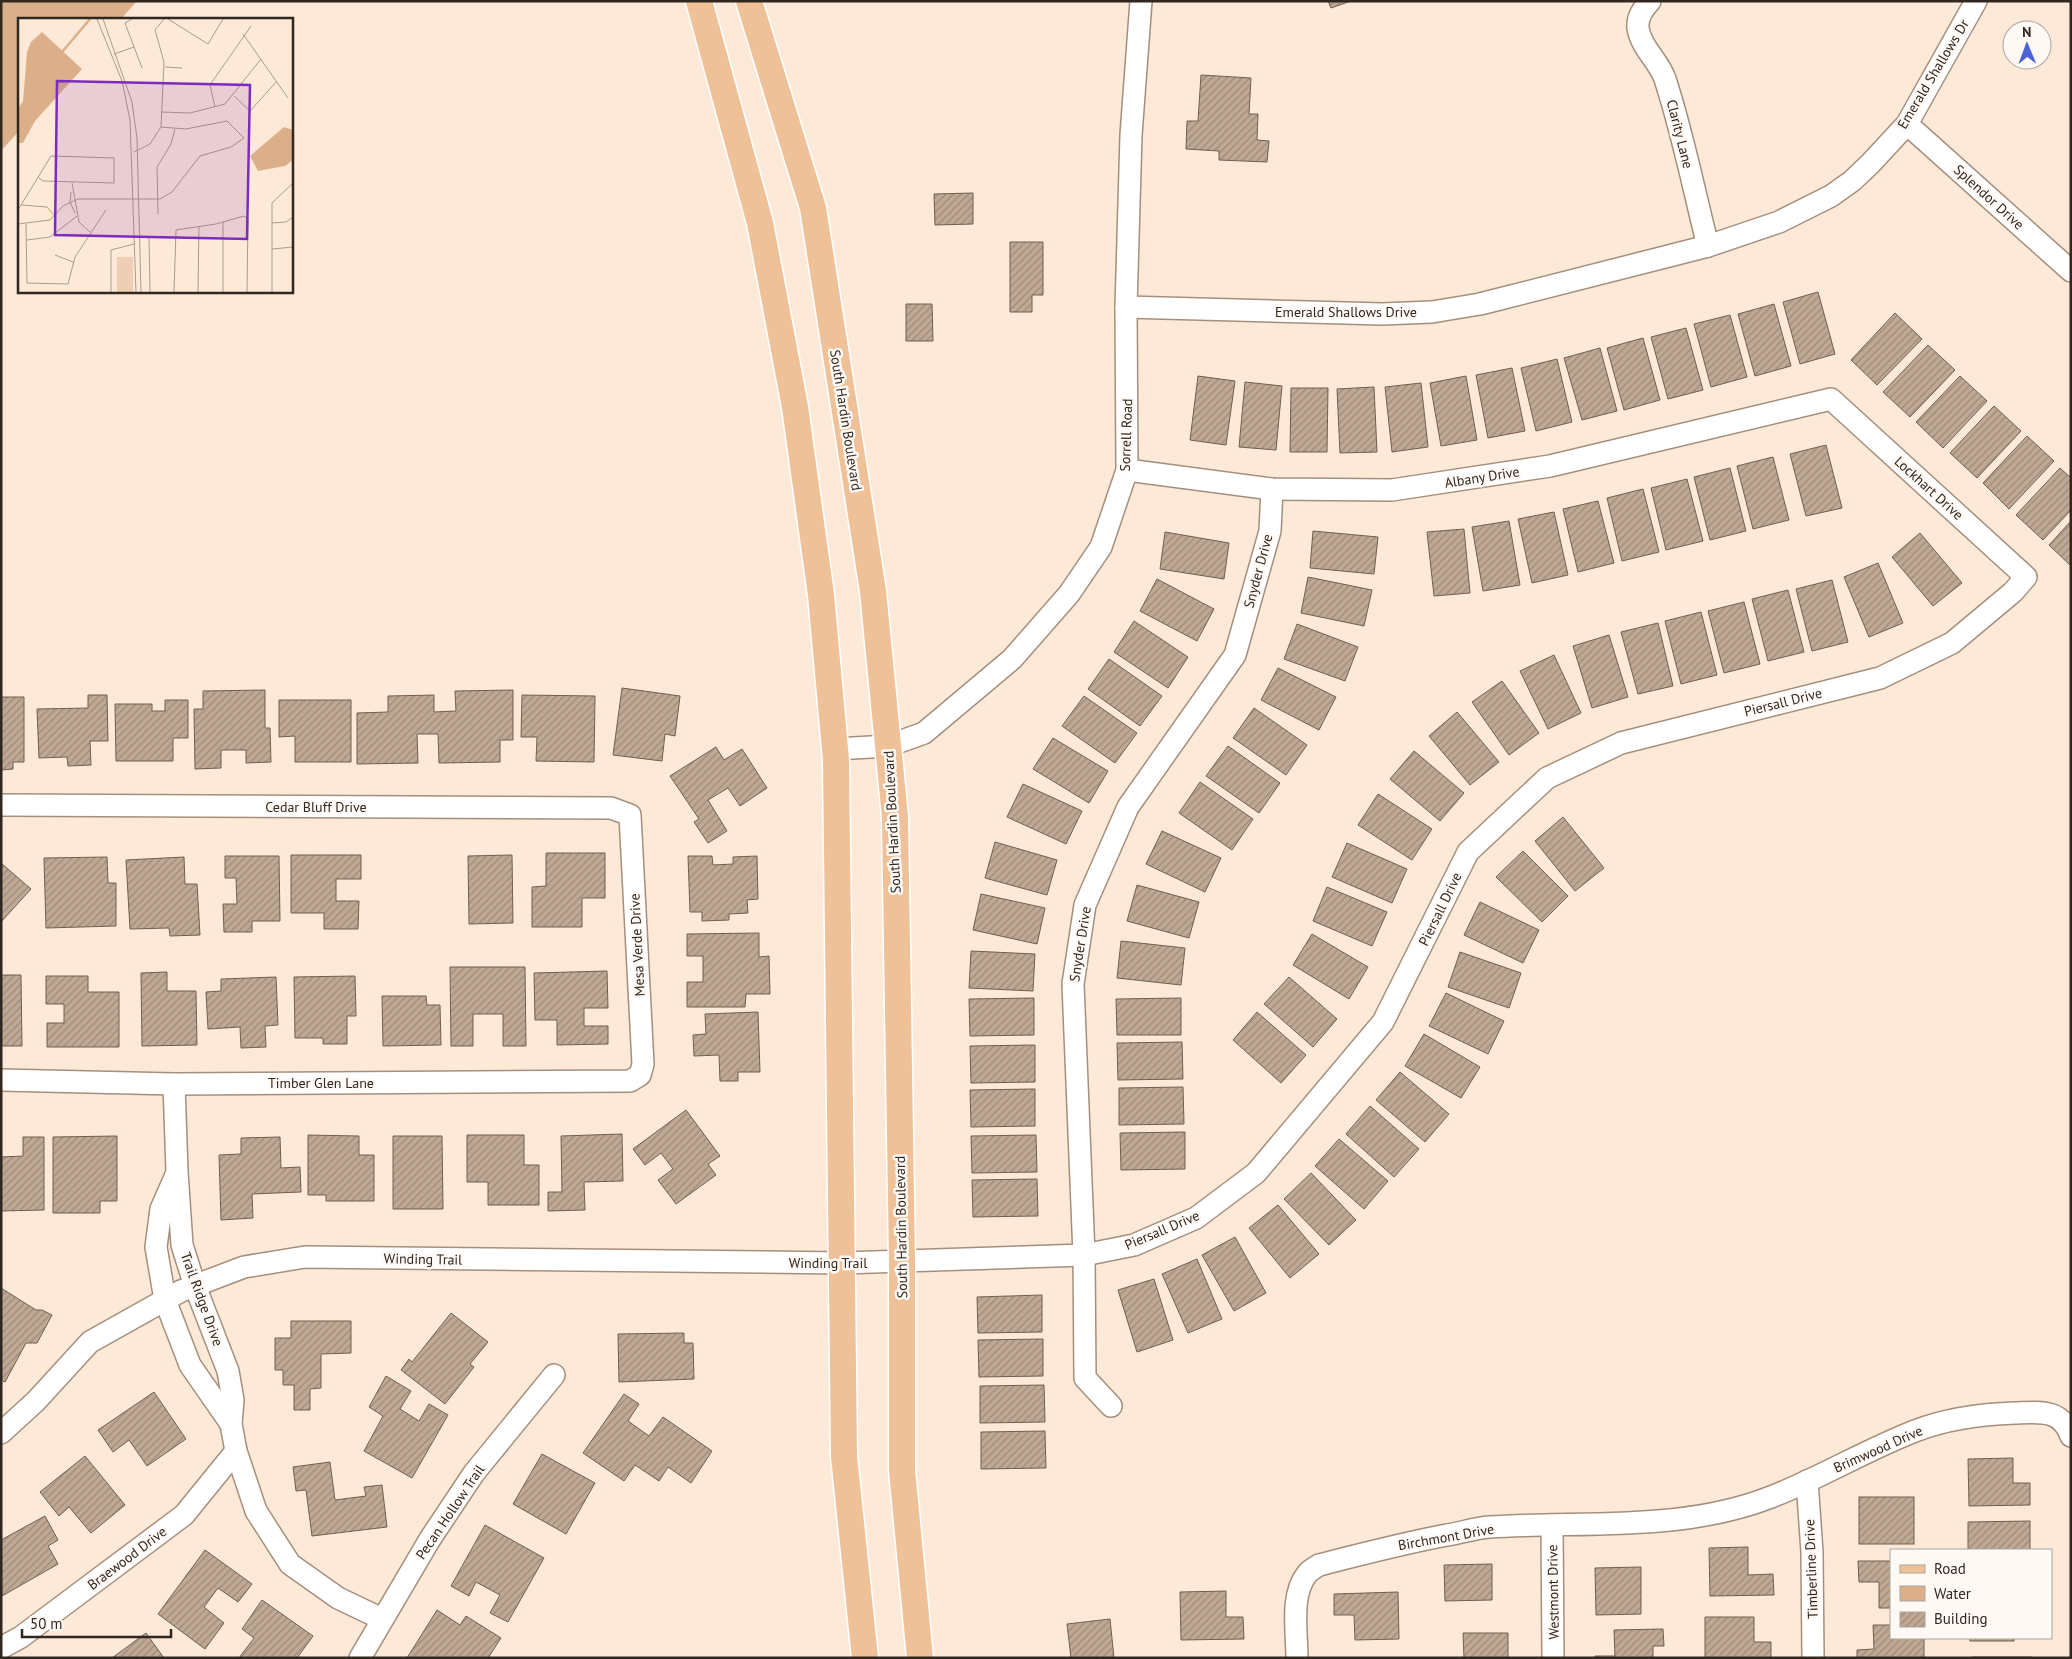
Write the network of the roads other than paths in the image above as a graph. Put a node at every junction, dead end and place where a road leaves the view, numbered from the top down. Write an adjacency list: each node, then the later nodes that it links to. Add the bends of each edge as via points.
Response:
1 (700, 1): 15 (main road, via 760,223 793,397 821,595)
2 (749, 1): 14 (main road, South Hardin Boulevard, via 813,208 873,591)
3 (1141, 1): 9 (street, Sorrell Road)
4 (1650, 1): 7 (street, Clarity Lane, via 1641,12 1638,27 1669,91)
5 (1976, 1): 6 (street, Emerald Shallows Dr)
6 (1907, 124): 7 (street, Emerald Shallows Dr, via 1870,164 1831,196 1779,222); 8 (street, Splendor Drive)
7 (1708, 246): 9 (street, Emerald Shallows Drive, via 1480,304 1432,312 1382,314)
8 (2071, 271)
9 (1126, 307): 11 (street, Sorrell Road)
10 (1831, 399): 12 (street, Albany Drive, via 1550,466 1392,490); 13 (street, Lockhart Drive)
11 (1127, 470): 12 (street, Albany Drive); 14 (street, Sorrell Road, via 1101,547 1063,601 1005,666 924,732)
12 (1272, 489): 22 (street, Snyder Drive, via 1270,531 1235,655 1128,806 1085,904 1072,984)
13 (2026, 577): 22 (street, Piersall Drive, via 2014,592 1952,643 1880,678 1621,743 1547,778 1468,852 1384,1022 1256,1173 1196,1218 1134,1245)
14 (888, 746): 15 (street, Sorrell Road); 23 (main road, South Hardin Boulevard, via 895,817)
15 (836, 748): 24 (main road)
16 (1, 805): 17 (street, Cedar Bluff Drive, via 611,808)
17 (630, 815): 18 (street, Mesa Verde Drive, via 643,1064)
18 (640, 1075): 20 (street, Timber Glen Lane, via 630,1081)
19 (1, 1080): 20 (street, Timber Glen Lane)
20 (174, 1084): 21 (street, Trail Ridge Drive)
21 (177, 1172): 25 (street, Trail Ridge Drive, via 182,1245); 26 (street, Trail Ridge Drive, via 161,1209 156,1247)
22 (1084, 1255): 23 (street, Piersall Drive); 28 (street, Snyder Drive, via 1085,1378)
23 (902, 1261): 24 (street, Winding Trail); 40 (main road, South Hardin Boulevard, via 902,1470)
24 (843, 1263): 25 (street, Winding Trail, via 305,1257 244,1267); 39 (main road, via 844,1456)
25 (196, 1286): 26 (street, Winding Trail); 29 (street, Trail Ridge Drive, via 228,1371 233,1400)
26 (165, 1300): 29 (street, Trail Ridge Drive, via 190,1366); 30 (street, Winding Trail, via 90,1342 36,1401)
27 (554, 1375): 36 (street, Pecan Hollow Trail, via 474,1473)
28 (1111, 1406)
29 (230, 1424): 32 (street, Trail Ridge Drive)
30 (1, 1433)
31 (2071, 1436): 33 (street, Brimwood Drive, via 2066,1424 2057,1416 2038,1412 1944,1422 1915,1431)
32 (236, 1451): 36 (street, Trail Ridge Drive, via 256,1511 290,1564 338,1598); 37 (street, Braewood Drive, via 184,1515 21,1637)
33 (1807, 1481): 34 (street, Brimwood Drive, via 1739,1507); 43 (street, Timberline Drive)
34 (1680, 1518): 35 (street, Birchmont Drive, via 1617,1524)
35 (1552, 1525): 41 (street, Birchmont Drive, via 1487,1528 1320,1565 1307,1573 1299,1588); 42 (street, Westmont Drive)
36 (382, 1619): 38 (street, Pecan Hollow Trail)
37 (1, 1648)
38 (360, 1658)
39 (865, 1658)
40 (920, 1658)
41 (1296, 1658)
42 (1553, 1658)
43 (1814, 1658)

